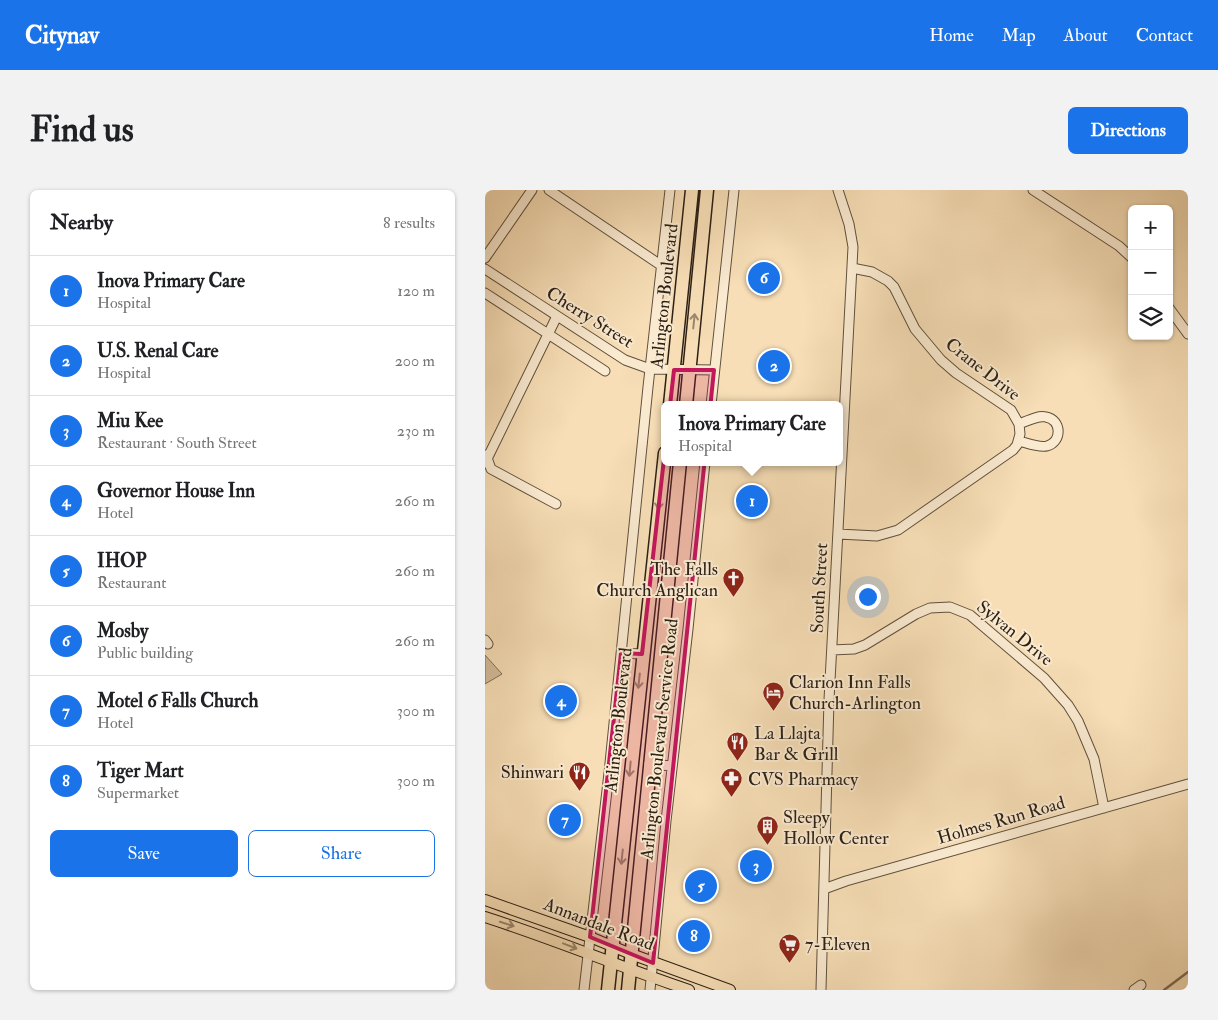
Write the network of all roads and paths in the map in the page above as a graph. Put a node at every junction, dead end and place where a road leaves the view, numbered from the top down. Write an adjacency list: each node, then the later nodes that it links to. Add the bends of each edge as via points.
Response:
1 (532, 190): 10 (street)
2 (549, 190): 11 (street)
3 (671, 190): 11 (street)
4 (693, 190): 21 (highway, Arlington Boulevard)
5 (707, 190): 20 (highway, Arlington Boulevard, one-way to 5)
6 (734, 190): 22 (street)
7 (838, 190): 12 (street, South Street, via 852,236)
8 (1033, 190): 9 (street)
9 (1128, 254)
10 (485, 258)
11 (662, 266): 19 (street)
12 (852, 268): 27 (street, Crane Drive, via 871,272 888,281 927,344 956,373 1011,410); 28 (street, South Street)
13 (485, 269): 16 (street, Cherry Street)
14 (485, 293): 17 (street, Cherry Street)
15 (1173, 313): 18 (street)
16 (557, 316): 17 (street); 19 (street, Cherry Street, via 625,360)
17 (549, 334): 23 (street, Cherry Street); 30 (street)
18 (1188, 334)
19 (650, 369): 21 (street, Cherry Street); 38 (street)
20 (690, 369): 21 (street, Cherry Street); 22 (street, Cherry Street); 25 (highway, Arlington Boulevard)
21 (674, 370): 24 (highway, Arlington Boulevard)
22 (714, 370): 26 (street)
23 (605, 371)
24 (670, 401)
25 (686, 401)
26 (711, 401)
27 (1019, 424): 29 (street, Crane Drive); 29 (street, via 1045,416 1055,422 1058,433 1048,445)
28 (843, 439)
29 (1019, 441): 36 (street, via 1013,450 992,466 899,530 877,536)
30 (486, 458): 35 (street, via 491,469)
31 (664, 466): 39 (highway, Arlington Boulevard, one-way to 39)
32 (680, 466): 40 (highway, Arlington Boulevard)
33 (705, 466): 41 (street, Arlington Boulevard Service Road)
34 (842, 466): 36 (street, South Street)
35 (556, 504)
36 (838, 534): 37 (street, South Street)
37 (832, 650): 43 (street, Sylvan Drive, via 865,645 930,608 950,607 970,615 1045,678 1068,705 1094,759); 44 (street, South Street)
38 (621, 653): 39 (street); 47 (street)
39 (642, 654): 48 (highway, Arlington Boulevard, one-way to 48)
40 (649, 764): 41 (street); 50 (highway, Arlington Boulevard)
41 (672, 766): 51 (street, Arlington Boulevard Service Road)
42 (1188, 784): 43 (street, Holmes Run Road)
43 (1104, 808): 44 (street, Holmes Run Road)
44 (824, 889): 61 (street, South Street)
45 (485, 900): 47 (main road, Annandale Road)
46 (485, 917): 49 (main road, Annandale Road, one-way to 49)
47 (590, 937): 48 (main road, Annandale Road); 49 (street)
48 (612, 947): 50 (main road, Annandale Road); 52 (highway, Arlington Boulevard)
49 (588, 954): 52 (main road, Annandale Road); 55 (street)
50 (631, 954): 51 (main road, Annandale Road); 53 (highway, Arlington Boulevard)
51 (653, 962): 54 (street, Arlington Boulevard Service Road); 60 (main road, Annandale Road)
52 (611, 963): 53 (main road, Annandale Road); 56 (highway, Arlington Boulevard)
53 (630, 970): 54 (main road, Annandale Road); 57 (highway, Arlington Boulevard)
54 (651, 978): 58 (street, Arlington Boulevard Service Road); 59 (main road, Annandale Road)
55 (584, 990)
56 (608, 990)
57 (628, 990)
58 (650, 990)
59 (689, 990)
60 (730, 990)
61 (821, 990)

